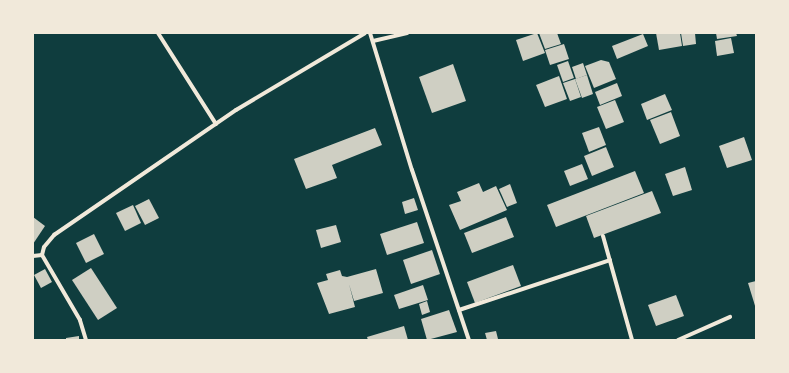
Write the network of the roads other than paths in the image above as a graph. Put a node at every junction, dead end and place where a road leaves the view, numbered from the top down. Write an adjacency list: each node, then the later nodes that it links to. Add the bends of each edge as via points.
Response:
1 (158, 33): 6 (street)
2 (365, 33): 6 (street)
3 (370, 33): 5 (street)
4 (407, 33): 5 (street)
5 (373, 41): 11 (street)
6 (216, 124): 8 (street, via 54,235 44,246)
7 (603, 236): 10 (street)
8 (42, 255): 9 (street); 13 (street, via 80,320)
9 (33, 256)
10 (610, 260): 11 (street); 15 (street)
11 (459, 310): 14 (street)
12 (730, 317): 16 (street)
13 (86, 340)
14 (469, 340)
15 (632, 340)
16 (678, 340)

